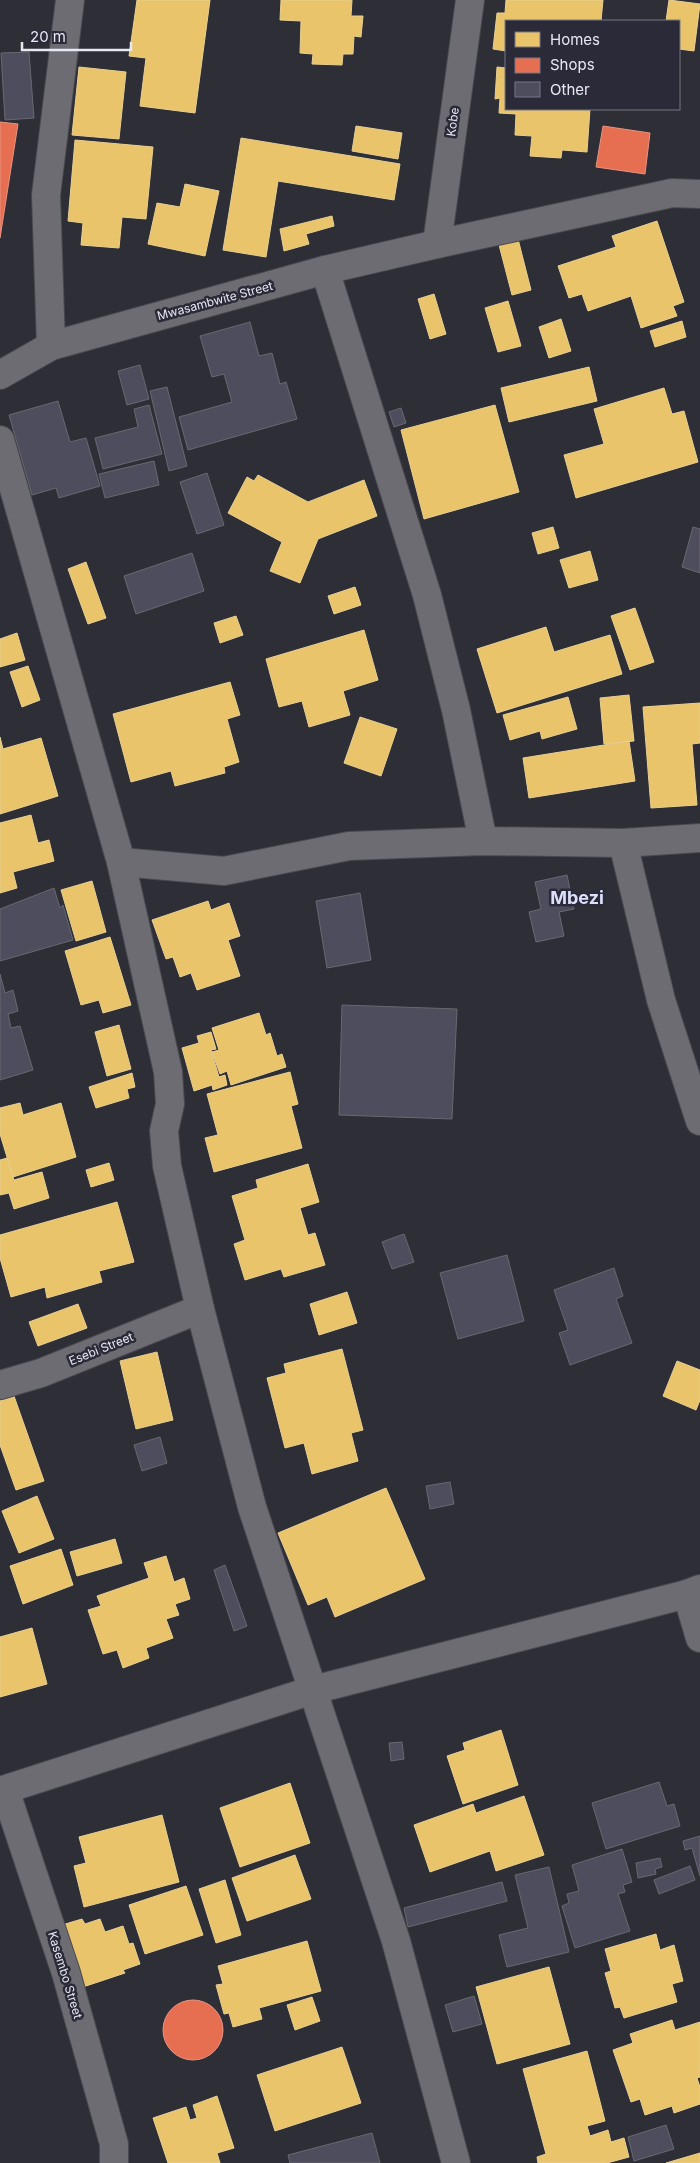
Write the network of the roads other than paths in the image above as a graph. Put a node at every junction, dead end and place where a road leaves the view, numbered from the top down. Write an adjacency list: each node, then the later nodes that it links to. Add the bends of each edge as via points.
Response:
1 (70, 0): 6 (street, via 46,195)
2 (470, 0): 4 (street, Kobe)
3 (700, 194): 4 (street, Mwasambwite Street, via 672,193)
4 (437, 244): 5 (street, Mwasambwite Street)
5 (325, 270): 6 (street, Mwasambwite Street); 10 (street, via 427,596 456,710)
6 (52, 346): 7 (street, Mwasambwite Street)
7 (0, 375)
8 (0, 440): 12 (street)
9 (700, 838): 11 (street)
10 (483, 841): 11 (street); 12 (street, via 349,846 224,871)
11 (624, 843): 13 (street, via 660,1000)
12 (121, 862): 14 (street, via 168,1072 170,1104 164,1131 167,1166)
13 (700, 1121)
14 (200, 1309): 15 (street, Esebi Street, via 41,1373); 18 (street, via 252,1507)
15 (0, 1385)
16 (694, 1592): 17 (street); 18 (street)
17 (700, 1638)
18 (313, 1690): 19 (street); 21 (street, via 396,1941)
19 (3, 1791): 20 (street, Kasembo Street, via 68,1982 114,2144)
20 (114, 2163)
21 (456, 2163)

